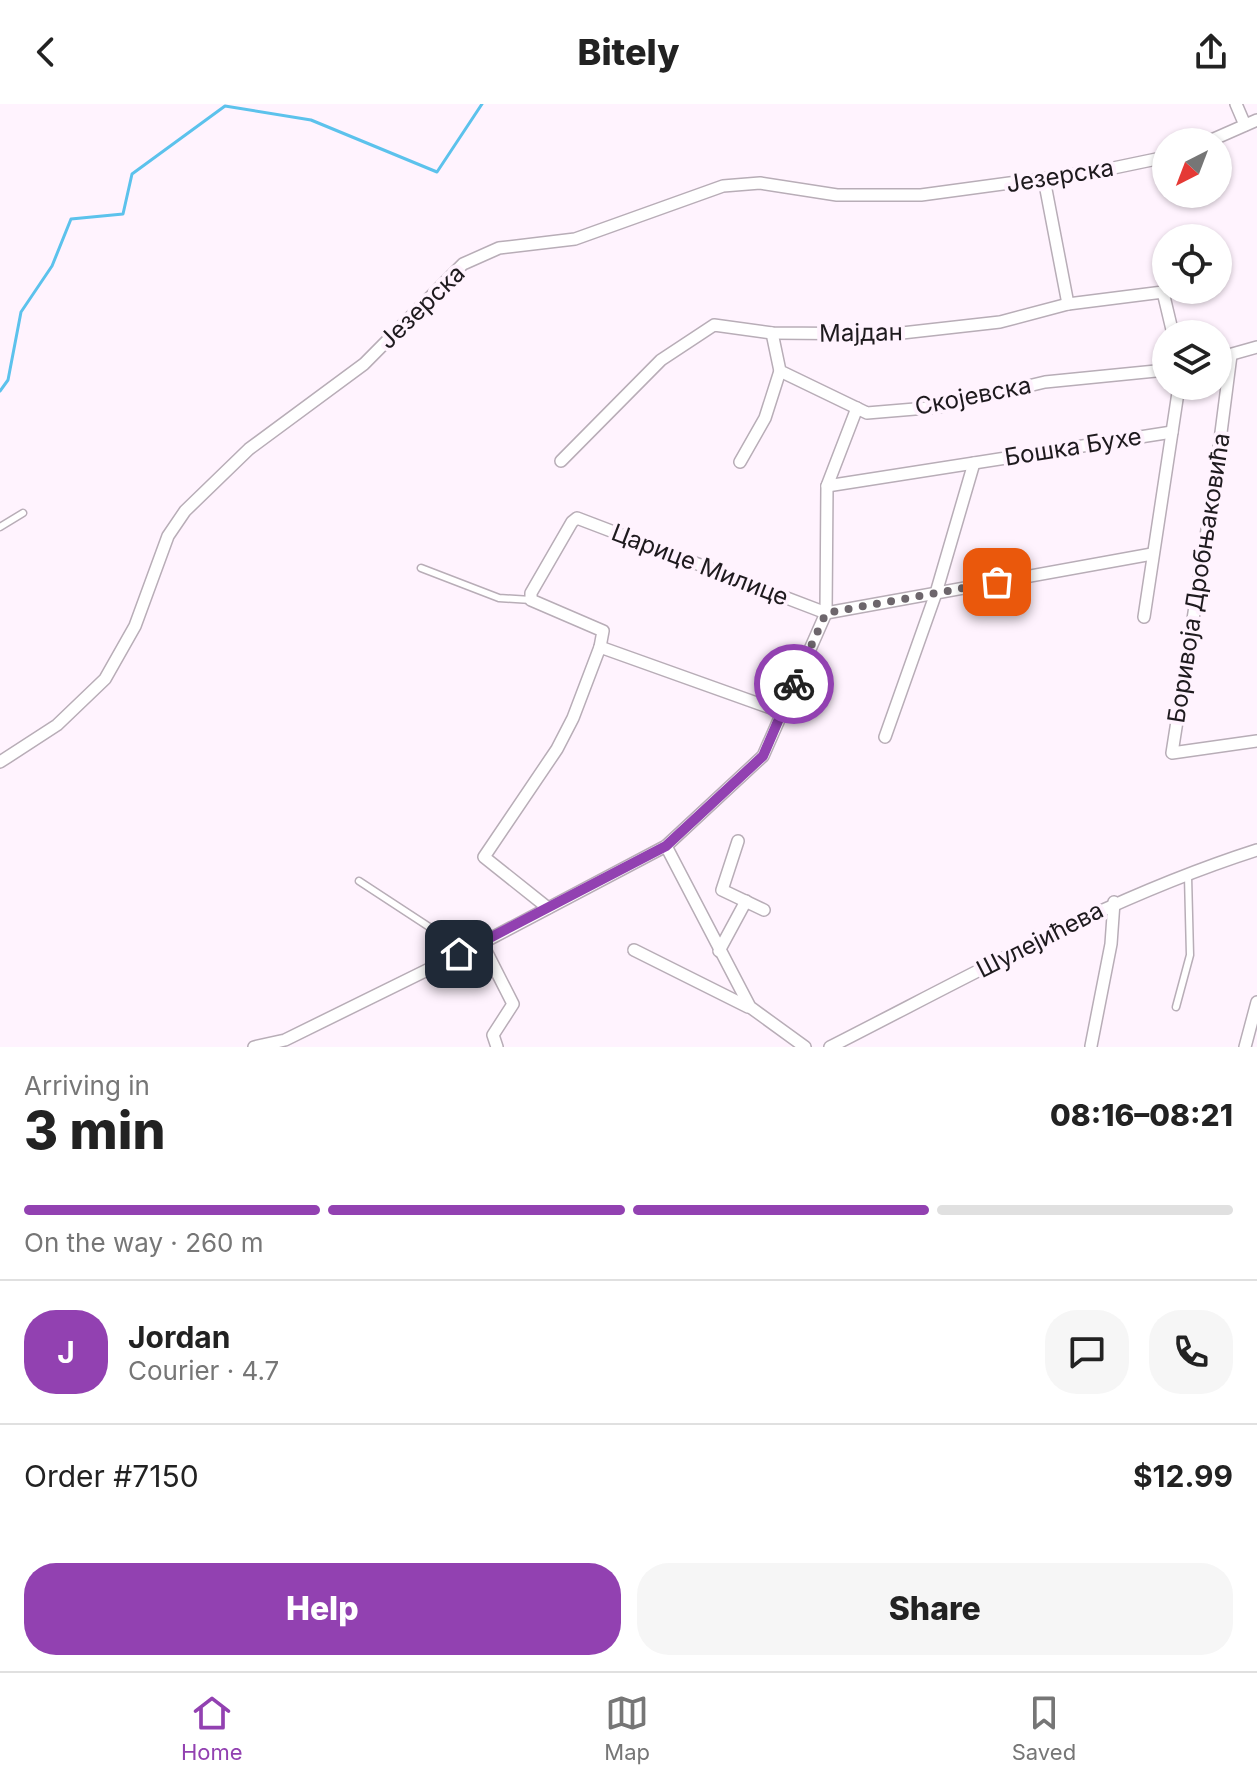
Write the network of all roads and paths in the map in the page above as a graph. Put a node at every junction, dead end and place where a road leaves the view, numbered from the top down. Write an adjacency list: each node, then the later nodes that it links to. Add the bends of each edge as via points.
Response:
1 (1236, 104): 3 (street)
2 (1257, 120): 3 (street)
3 (1245, 125): 4 (street)
4 (1232, 131)
5 (1152, 160): 6 (street, Језерска)
6 (1044, 179): 7 (street); 34 (street, Језерска, via 921,195 837,195 760,183 723,186 575,239 499,248 463,264 364,364 249,449 185,511 168,536 135,626 105,679 57,725)
7 (1068, 304): 8 (street, Мајдан, via 1163,292); 9 (street, Мајдан, via 1000,322 893,334)
8 (1170, 320)
9 (772, 333): 12 (street); 18 (street, Мајдан, via 714,325 691,337 661,360)
10 (1257, 347): 11 (street)
11 (1232, 355)
12 (780, 371): 16 (street, Скојевска); 19 (street, via 770,406)
13 (1152, 371): 16 (street, Скојевска, via 1045,382 939,407 867,413)
14 (1177, 400): 17 (street)
15 (1225, 400): 33 (street, Боривоја Дробњаковића, via 1172,753)
16 (857, 408): 21 (street)
17 (1172, 432): 20 (street, Бошка Бухе); 24 (street)
18 (563, 460)
19 (740, 462)
20 (974, 463): 21 (street, Бошка Бухе); 26 (street, Бошка Бухе)
21 (827, 486): 28 (street)
22 (23, 513): 23 (lane)
23 (0, 527)
24 (1152, 554): 26 (street); 29 (street)
25 (421, 568): 27 (lane, via 499,598)
26 (936, 593): 28 (street); 32 (street, Бошка Бухе)
27 (531, 600): 28 (street, Царице Милице, via 577,518); 30 (street, via 603,631)
28 (826, 613): 31 (street)
29 (1144, 617)
30 (600, 647): 31 (street); 42 (street, via 557,749 484,857)
31 (782, 712): 36 (street, via 763,756)
32 (885, 737)
33 (1257, 741)
34 (0, 762)
35 (738, 841): 40 (street, via 722,890)
36 (666, 846): 42 (street); 46 (street)
37 (1257, 850): 38 (street, Шулејићева)
38 (1188, 872): 41 (street, Шулејићева); 50 (lane, via 1190,955)
39 (359, 881): 47 (lane, via 443,936)
40 (746, 901): 43 (street); 46 (street)
41 (1114, 902): 51 (street); 55 (street, Шулејићева)
42 (548, 908): 44 (street)
43 (764, 910)
44 (482, 943): 47 (street); 53 (street, via 513,1004 493,1035)
45 (634, 950): 49 (street)
46 (719, 951): 49 (street)
47 (459, 954): 52 (street, via 285,1040)
48 (1257, 1002): 56 (street)
49 (750, 1007): 54 (street)
50 (1176, 1007)
51 (1091, 1046)
52 (254, 1047)
53 (497, 1047)
54 (805, 1047)
55 (830, 1047)
56 (1245, 1047)

